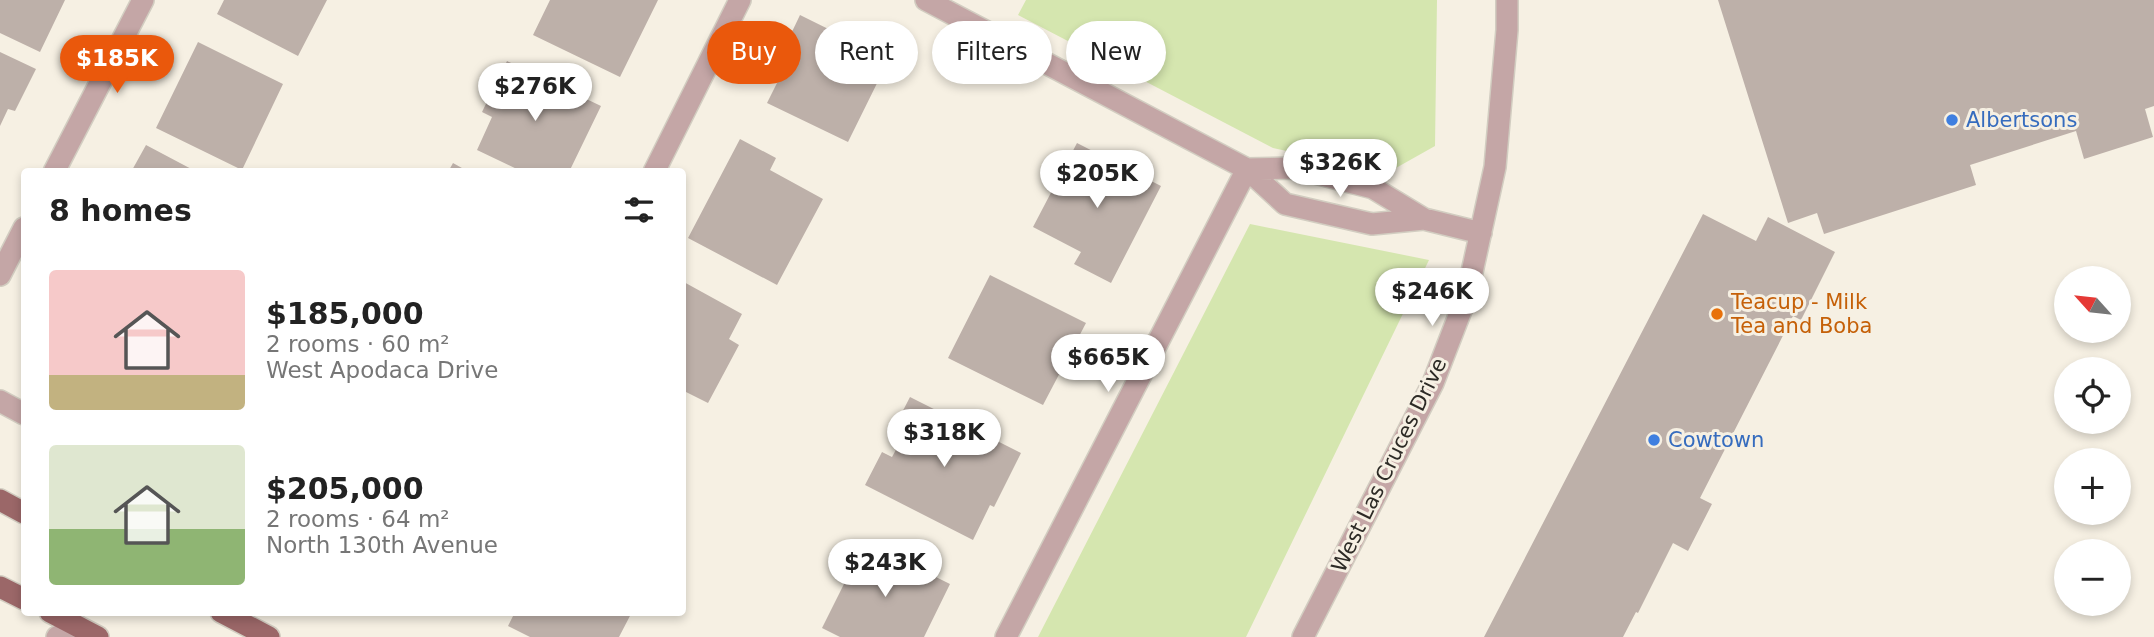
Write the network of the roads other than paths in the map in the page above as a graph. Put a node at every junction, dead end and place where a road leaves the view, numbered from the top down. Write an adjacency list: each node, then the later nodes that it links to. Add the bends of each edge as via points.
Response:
1 (143, 0): 5 (street)
2 (740, 0): 6 (street)
3 (926, 0): 7 (street)
4 (1507, 0): 11 (street, West Las Cruces Drive, via 1495,167)
5 (56, 168)
6 (656, 168)
7 (1247, 169): 8 (street, via 1295,168); 9 (street, via 1285,204); 26 (street)
8 (1325, 176): 9 (street); 10 (street, via 1373,188)
9 (1315, 212): 10 (street, via 1372,224)
10 (1424, 219): 11 (street)
11 (1481, 233): 27 (street, West Las Cruces Drive, via 1467,295 1433,383)
12 (21, 234): 13 (street)
13 (0, 275)
14 (0, 401): 15 (street)
15 (21, 412)
16 (0, 500): 17 (main road)
17 (21, 511)
18 (0, 587): 19 (main road)
19 (21, 598)
20 (59, 616): 22 (main road)
21 (229, 616): 25 (main road)
22 (79, 625): 23 (street); 24 (main road)
23 (57, 637)
24 (99, 637)
25 (269, 637)
26 (1006, 637)
27 (1303, 637)

